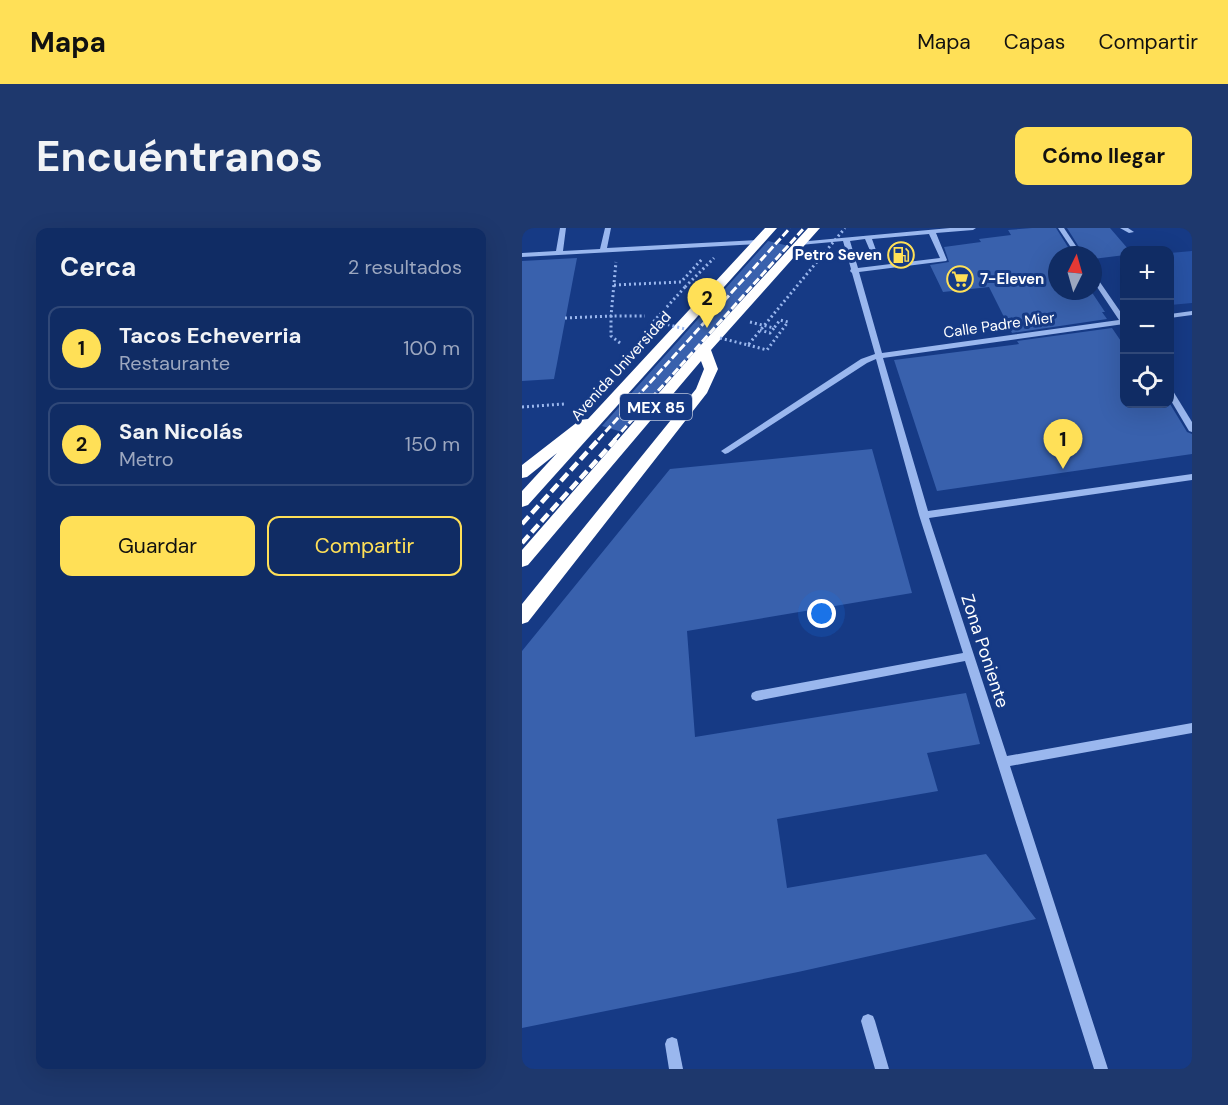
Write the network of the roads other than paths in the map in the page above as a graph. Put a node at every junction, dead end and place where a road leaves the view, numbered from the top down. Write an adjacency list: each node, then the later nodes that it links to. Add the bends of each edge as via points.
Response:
1 (563, 228): 16 (street)
2 (608, 228): 15 (street)
3 (771, 228): 12 (highway, Avenida Universidad / MEX 85)
4 (814, 228): 13 (highway, MEX 85)
5 (973, 228): 8 (street)
6 (1061, 228): 14 (street)
7 (1123, 228): 9 (street)
8 (932, 232): 10 (street); 19 (street, via 944,260)
9 (1131, 232)
10 (868, 238): 11 (street); 17 (street)
11 (846, 240): 13 (street); 19 (street, Zona Poniente)
12 (758, 242): 15 (street); 28 (highway, Avenida Universidad / MEX 85)
13 (800, 243): 25 (highway, MEX 85)
14 (1073, 246)
15 (603, 250): 16 (street)
16 (559, 253): 18 (street)
17 (874, 253)
18 (522, 255)
19 (853, 271): 26 (street, Zona Poniente)
20 (1102, 289): 23 (street)
21 (1192, 313): 22 (street)
22 (1174, 315)
23 (1120, 316)
24 (1120, 323): 26 (street, Calle Padre Mier)
25 (704, 350): 35 (highway, MEX 85); 36 (highway, via 711,369 702,390)
26 (877, 356): 30 (street, Calle Padre Mier); 34 (street, Zona Poniente)
27 (1174, 400): 29 (street)
28 (607, 409): 31 (highway, via 562,439); 33 (highway, Avenida Universidad / MEX 85)
29 (1192, 429)
30 (725, 451)
31 (522, 473)
32 (1192, 477): 34 (street)
33 (522, 501)
34 (924, 515): 37 (street, Zona Poniente)
35 (522, 561)
36 (522, 617)
37 (969, 656): 38 (street); 40 (street, Zona Poniente)
38 (756, 696)
39 (1192, 728): 40 (street)
40 (1004, 762): 45 (street, Zona Poniente)
41 (868, 1022): 44 (street)
42 (672, 1044): 43 (street)
43 (676, 1069)
44 (882, 1069)
45 (1101, 1069)

